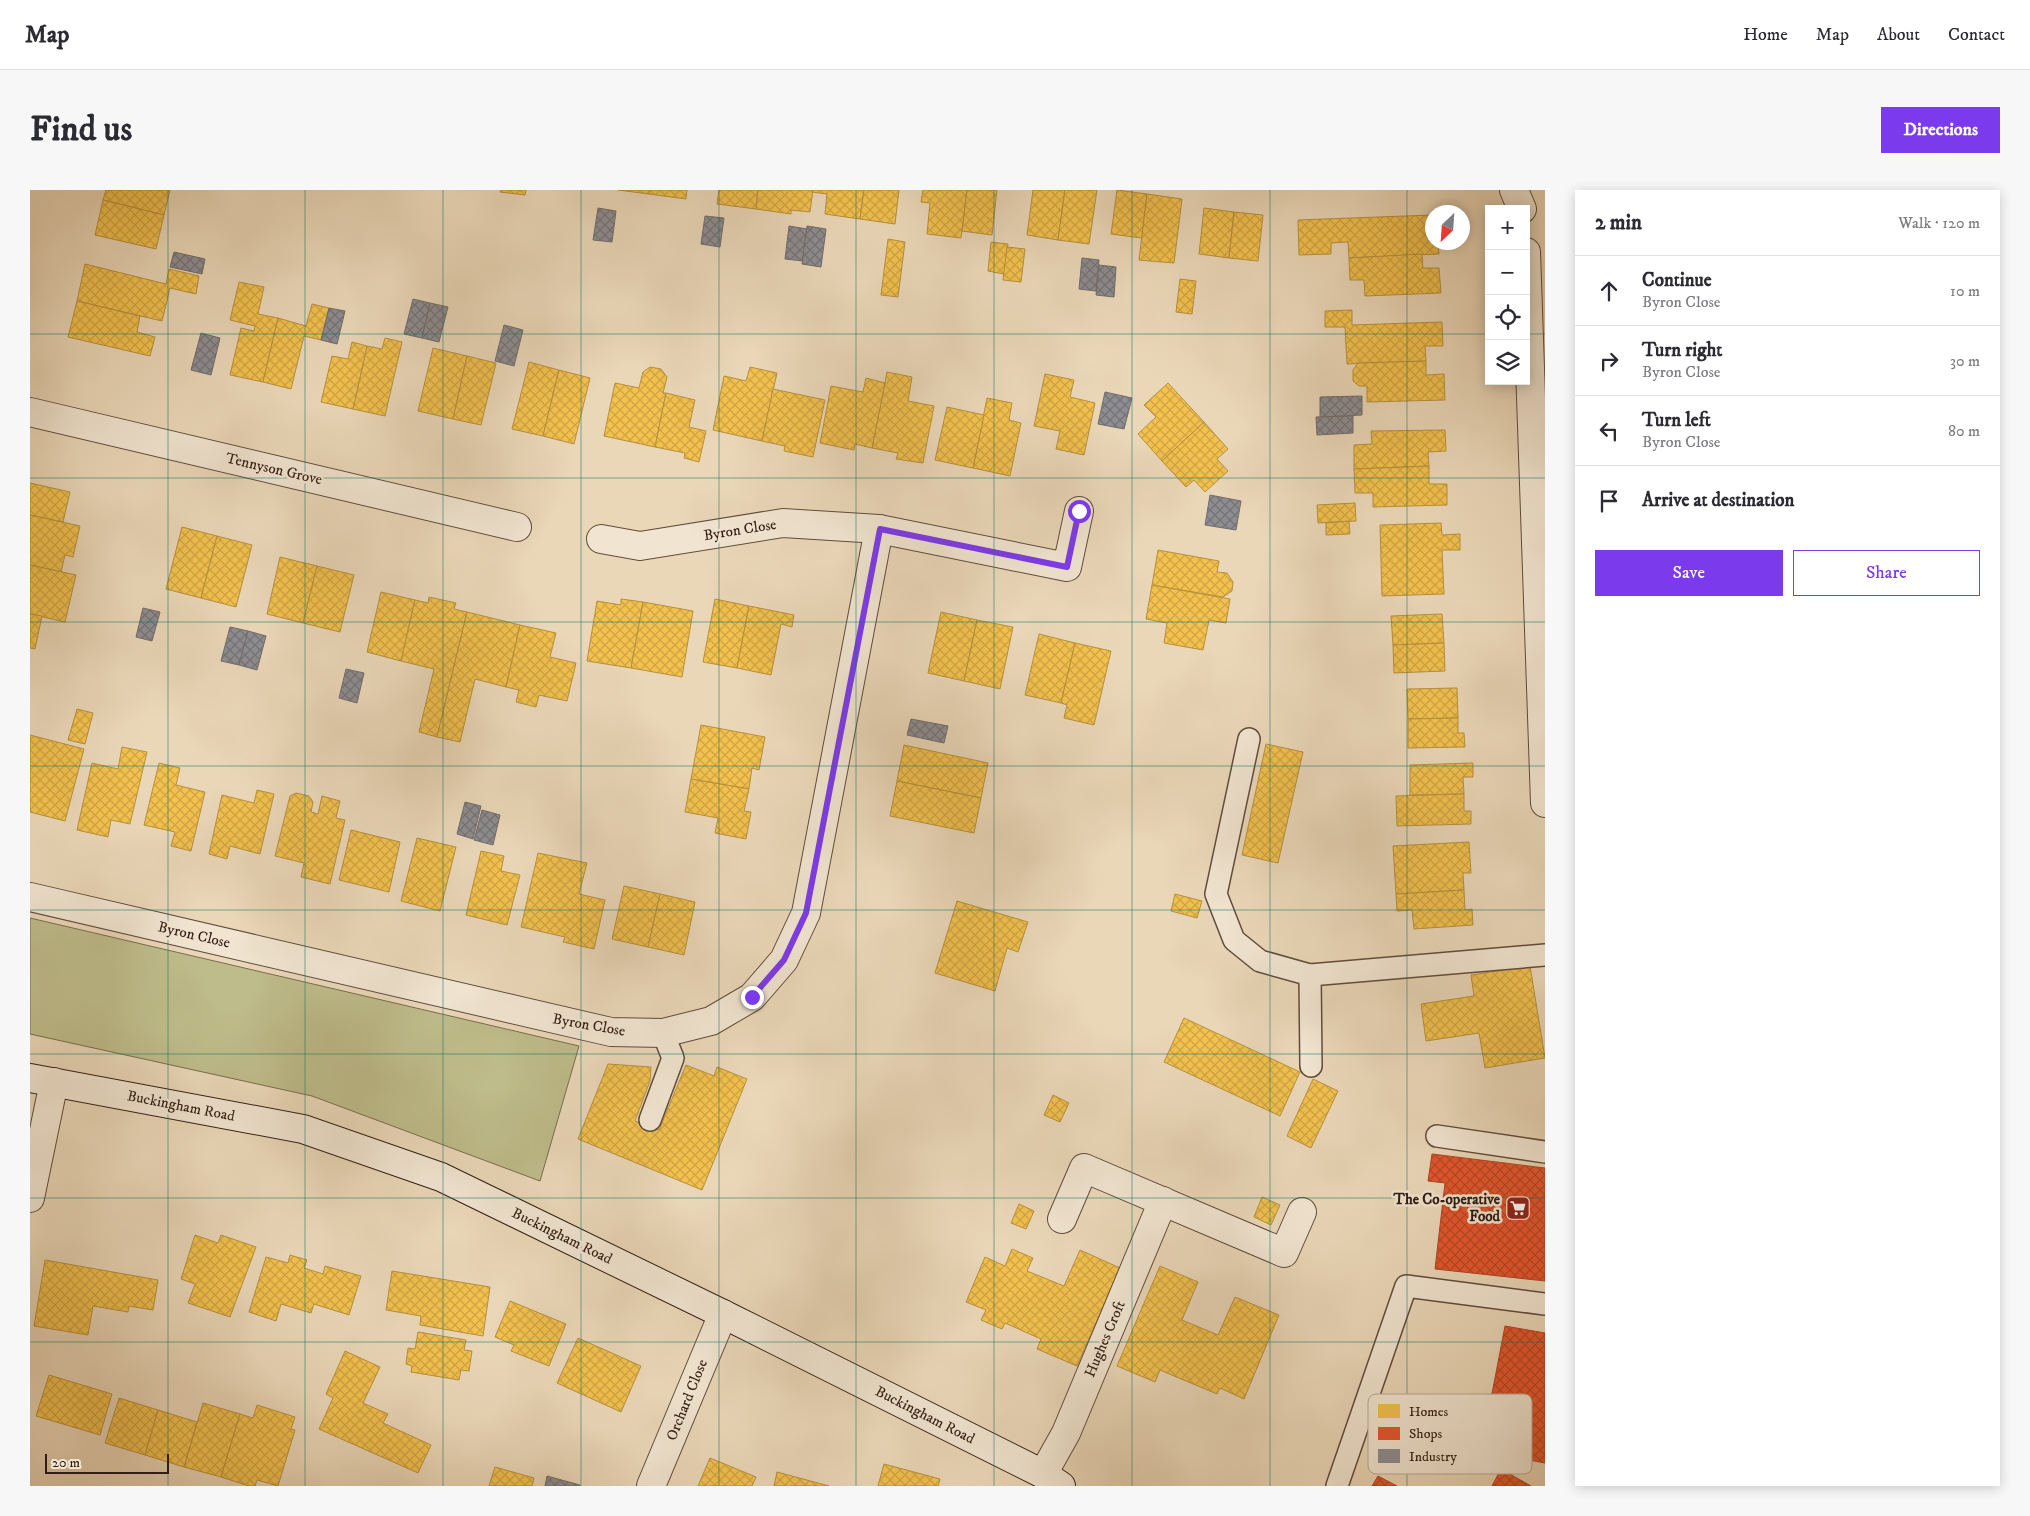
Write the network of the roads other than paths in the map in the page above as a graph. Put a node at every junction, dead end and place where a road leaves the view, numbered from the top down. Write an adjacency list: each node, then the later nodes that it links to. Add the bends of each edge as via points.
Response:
1 (1514, 190): 2 (street)
2 (1520, 205)
3 (1527, 295): 10 (street)
4 (30, 412): 6 (street, Tennyson Grove)
5 (1079, 511): 7 (street, Byron Close, via 1067,567)
6 (517, 527)
7 (880, 529): 8 (street, Byron Close, via 783,523 640,546); 14 (street, Byron Close, via 806,913 784,960 752,997 711,1021)
8 (601, 539)
9 (1250, 739): 13 (lane, via 1216,894 1234,940 1260,961)
10 (1545, 803)
11 (30, 897): 14 (street, Byron Close, via 611,1032)
12 (1545, 955): 13 (lane)
13 (1310, 975): 15 (lane)
14 (663, 1033): 17 (lane, via 673,1058)
15 (1310, 1066)
16 (42, 1080): 20 (street); 25 (street, Buckingham Road, via 303,1129 441,1177)
17 (650, 1120)
18 (1437, 1136): 19 (lane)
19 (1545, 1152)
20 (30, 1198)
21 (1163, 1202): 22 (street, via 1284,1253); 23 (street, via 1084,1168); 28 (street, Hughes Croft, via 1066,1433)
22 (1302, 1212)
23 (1062, 1219)
24 (1545, 1304): 26 (lane, via 1406,1286)
25 (723, 1314): 28 (street, Buckingham Road); 29 (street, Orchard Close)
26 (1368, 1394)
27 (1368, 1395): 30 (lane)
28 (1052, 1480)
29 (651, 1486)
30 (1336, 1486)

